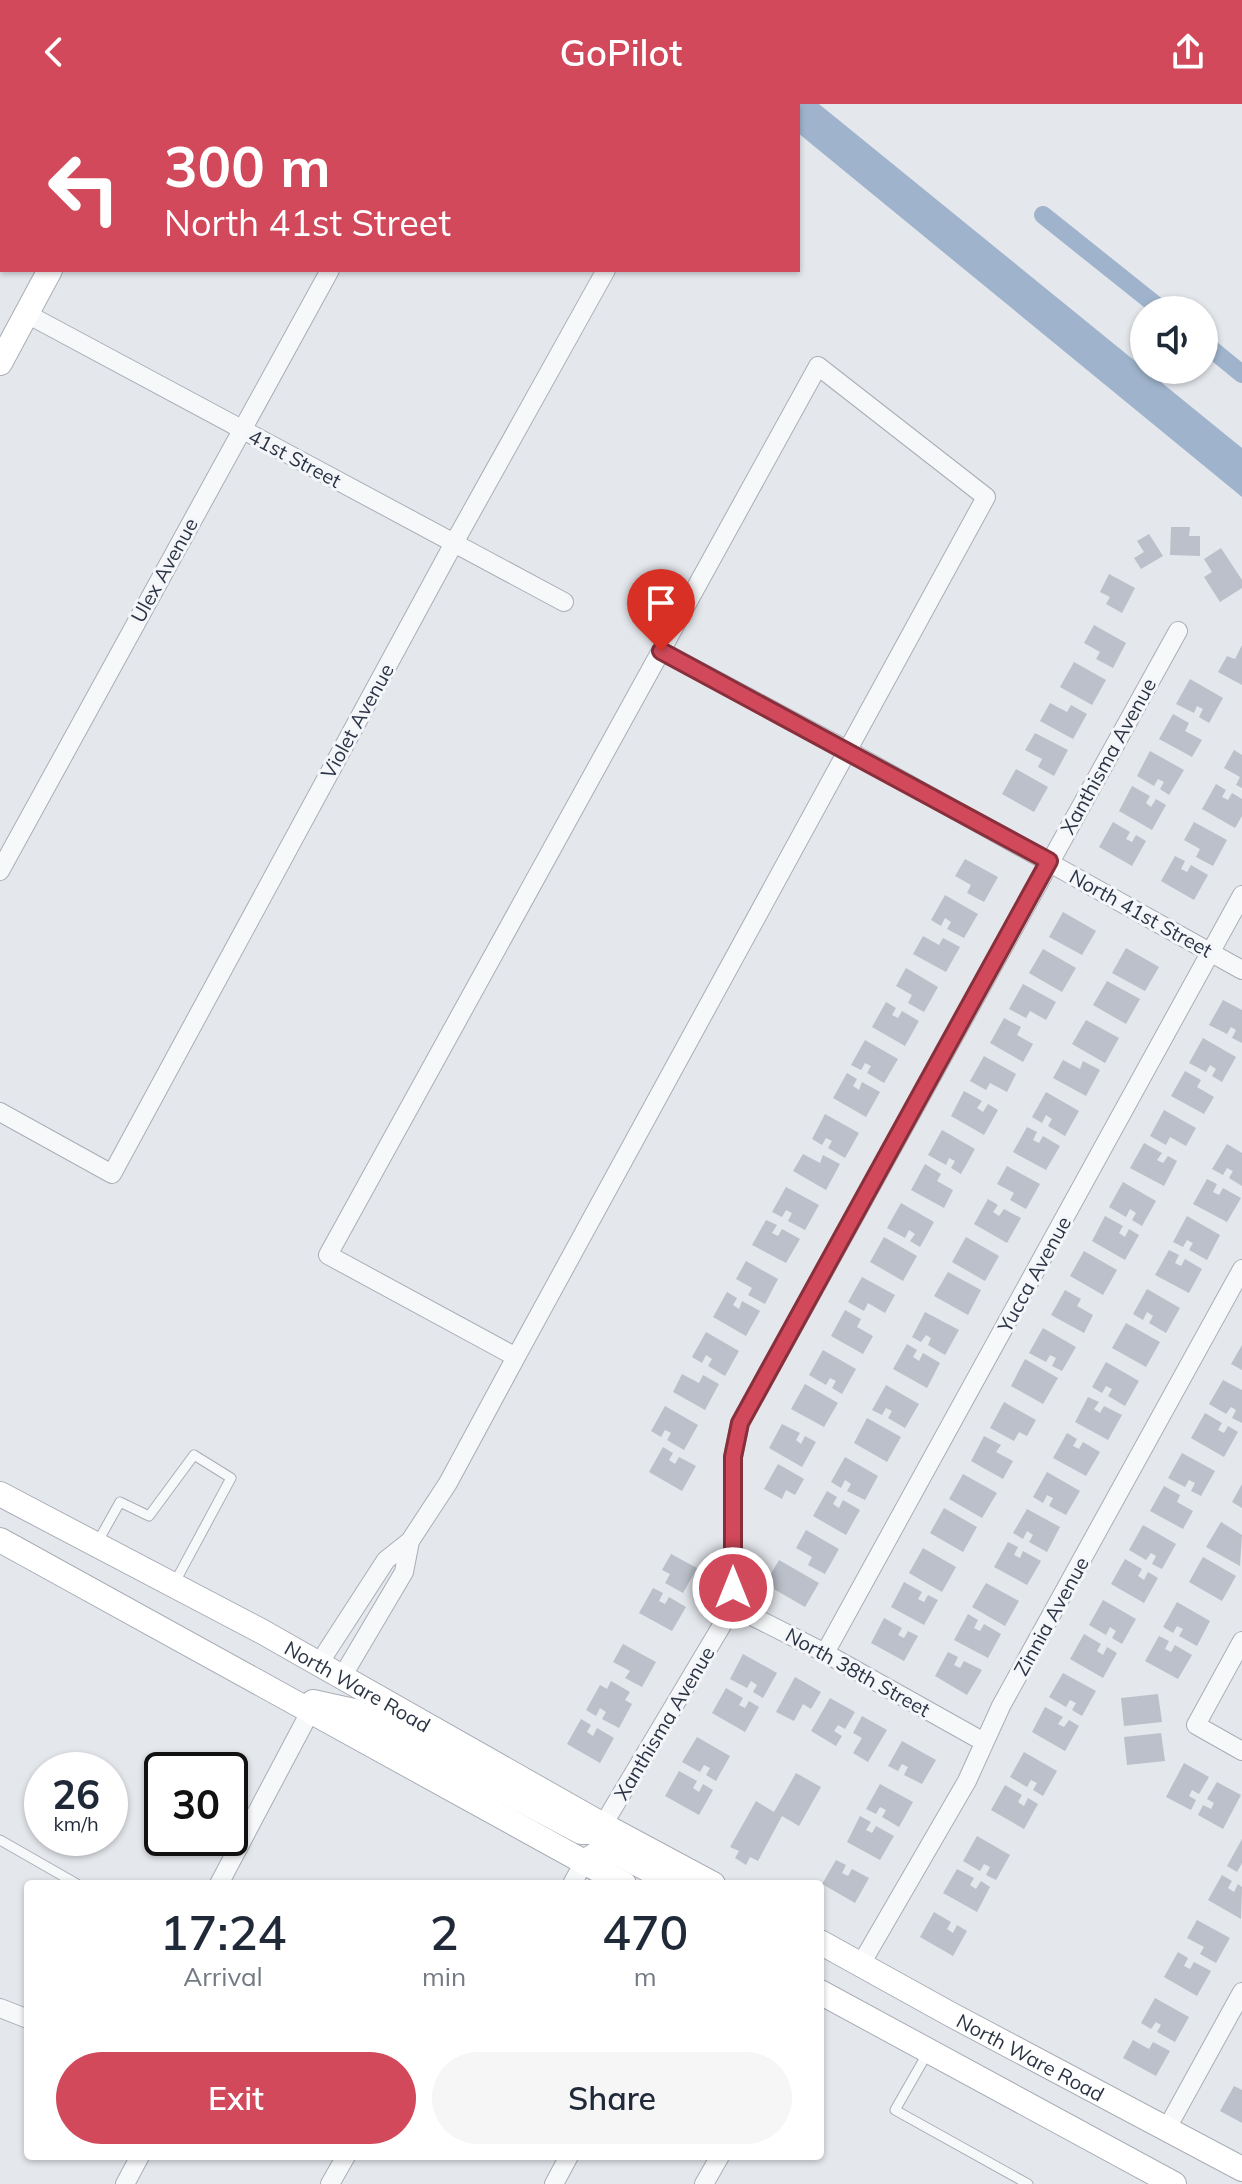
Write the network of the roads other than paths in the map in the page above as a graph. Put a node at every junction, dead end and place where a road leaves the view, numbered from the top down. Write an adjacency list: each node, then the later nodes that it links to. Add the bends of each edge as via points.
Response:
1 (49, 272): 4 (main road)
2 (329, 272): 6 (street, Ulex Avenue)
3 (605, 272): 7 (street, Violet Avenue)
4 (27, 314): 5 (main road); 6 (street, 41st Street)
5 (0, 363)
6 (241, 429): 7 (street, 41st Street); 13 (street, Ulex Avenue)
7 (454, 543): 8 (street, 41st Street); 17 (street, Violet Avenue, via 112,1174)
8 (564, 602)
9 (1178, 631): 12 (street, Xanthisma Avenue)
10 (661, 651): 11 (street, North 41st Street); 11 (street, via 818,366 986,497); 19 (street, via 328,1255)
11 (847, 750): 12 (street, North 41st Street); 19 (street)
12 (1049, 861): 15 (street, North 41st Street); 26 (street, Xanthisma Avenue, via 740,1423 733,1457)
13 (0, 871)
14 (1242, 895): 15 (street, Yucca Avenue)
15 (1211, 952): 16 (street, North 41st Street); 29 (street, Yucca Avenue)
16 (1242, 970)
17 (0, 1112)
18 (1242, 1269): 34 (street, Zinnia Avenue)
19 (516, 1357): 22 (street)
20 (0, 1494): 23 (main road, North Ware Road)
21 (0, 1540): 32 (main road)
22 (410, 1541): 25 (street, via 386,1560); 27 (street, via 404,1572)
23 (96, 1545): 24 (main road, North Ware Road); 24 (lane, via 120,1502 149,1516 194,1455 231,1478)
24 (174, 1585): 30 (main road, North Ware Road)
25 (359, 1603): 27 (street); 30 (street)
26 (730, 1605): 29 (street, North 38th Street); 36 (street, Xanthisma Avenue)
27 (378, 1615): 31 (street)
28 (1242, 1641): 35 (street, via 1196,1725)
29 (825, 1653): 34 (street, North 38th Street)
30 (318, 1665): 31 (main road, North Ware Road)
31 (342, 1677): 36 (main road, North Ware Road)
32 (284, 1695): 33 (main road); 36 (main road, via 354,1711 581,1832 596,1832)
33 (311, 1710): 38 (main road); 40 (street)
34 (984, 1742): 47 (street, Zinnia Avenue, via 967,1781)
35 (1242, 1751)
36 (603, 1825): 44 (main road, North Ware Road)
37 (0, 1840): 39 (lane)
38 (584, 1862): 41 (street); 42 (main road); 43 (main road, via 611,1850)
39 (70, 1880)
40 (221, 1880)
41 (574, 1880)
42 (617, 1880)
43 (668, 1880)
44 (706, 1880)
45 (824, 1944): 47 (main road, North Ware Road)
46 (824, 1957): 47 (main road)
47 (861, 1964): 53 (main road, North Ware Road)
48 (1242, 1992): 53 (street)
49 (824, 1994): 52 (main road)
50 (0, 2008): 51 (street)
51 (24, 2017)
52 (929, 2051): 63 (lane, via 895,2110); 64 (main road)
53 (1166, 2130): 58 (main road, North Ware Road)
54 (138, 2160): 59 (street)
55 (344, 2160): 60 (street)
56 (567, 2160): 61 (street)
57 (718, 2160): 62 (street)
58 (1242, 2169)
59 (125, 2184)
60 (330, 2184)
61 (554, 2184)
62 (704, 2184)
63 (1028, 2184)
64 (1174, 2184)

